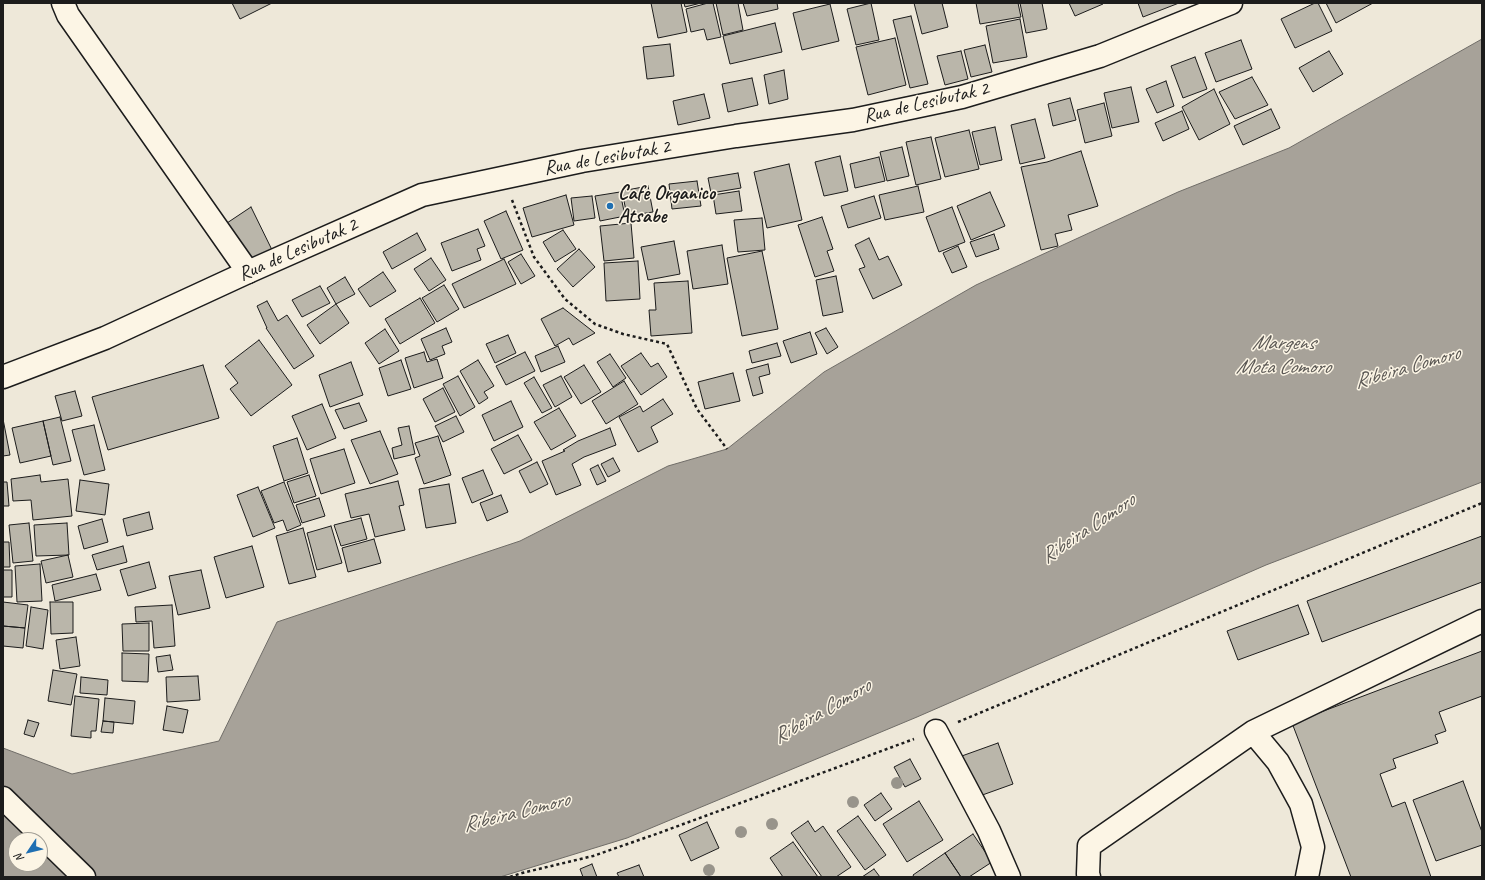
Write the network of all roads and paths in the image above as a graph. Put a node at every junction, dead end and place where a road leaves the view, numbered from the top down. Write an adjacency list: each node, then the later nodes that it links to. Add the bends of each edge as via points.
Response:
1 (62, 3): 4 (main road)
2 (1231, 3): 3 (main road, Rua de Lesibutak 2, via 1100,56 962,97 853,120 589,160)
3 (504, 178): 4 (main road, Rua de Lesibutak 2, via 422,195); 6 (path, via 534,257 565,299 595,324 623,334 668,344 697,409)
4 (248, 272): 5 (main road, Rua de Lesibutak 2, via 105,338)
5 (3, 377)
6 (727, 449)
7 (1482, 503): 9 (path)
8 (1482, 621): 10 (main road)
9 (936, 731): 13 (path, via 608,851); 14 (main road, via 989,831)
10 (1253, 732): 15 (main road, via 1089,846); 16 (main road, via 1278,762 1301,804 1313,847)
11 (3, 798): 12 (main road)
12 (84, 877)
13 (510, 877)
14 (1010, 877)
15 (1089, 877)
16 (1307, 877)

